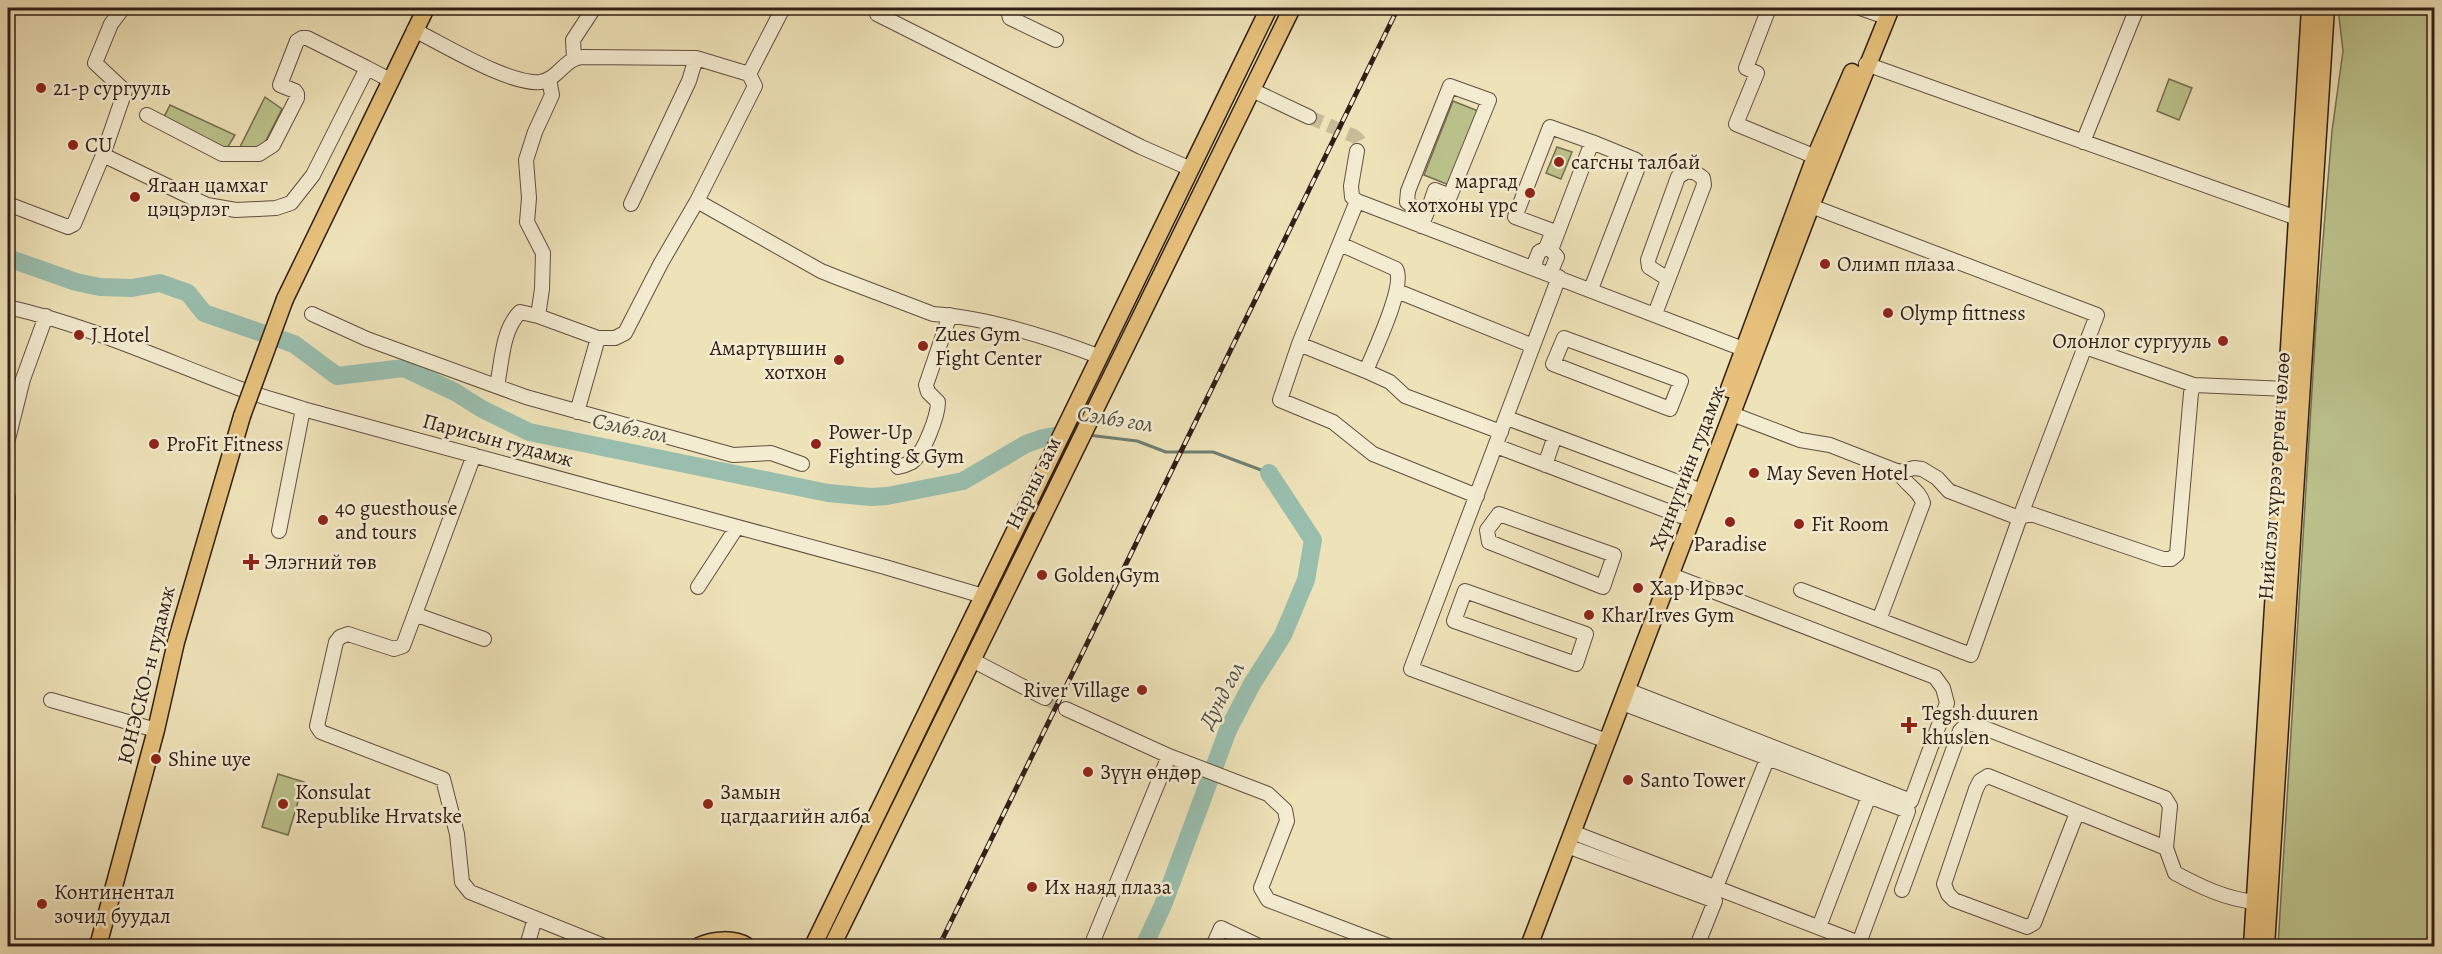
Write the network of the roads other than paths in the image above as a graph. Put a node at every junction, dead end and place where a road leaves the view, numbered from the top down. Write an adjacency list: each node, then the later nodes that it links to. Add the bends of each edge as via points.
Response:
1 (123, 8): 30 (street, via 111,24 95,63 125,91)
2 (426, 8): 15 (main road, ЮНЭСКО-н гудамж)
3 (594, 8): 17 (street, via 573,40)
4 (783, 8): 21 (street)
5 (1007, 8): 16 (street, via 1010,18)
6 (1269, 8): 32 (main road, Нарны зам)
7 (1292, 8): 24 (main road, Нарны зам)
8 (1769, 8): 31 (street, via 1746,68 1757,73 1736,124)
9 (1860, 8): 13 (street)
10 (2137, 8): 28 (street)
11 (2310, 8): 40 (main road, Нийслэл хүрээ өргөн чөлөө)
12 (2326, 8): 61 (main road, Нийслэл хүрээ өргөн чөлөө)
13 (1882, 10): 19 (main road, Хүннүгийн гудамж); 31 (main road, Хүннүгийн гудамж)
14 (877, 14): 32 (street, via 1141,147)
15 (414, 30): 22 (street, via 492,71 534,82); 23 (main road, ЮНЭСКО-н гудамж)
16 (1056, 40)
17 (574, 58): 18 (street); 22 (street)
18 (696, 58): 21 (street); 37 (street)
19 (1866, 64): 28 (street); 31 (main road, Хүннүгийн гудамж)
20 (367, 68): 23 (street); 25 (street, via 307,39 297,41 280,85 295,91 297,98 273,145 259,154 222,154); 30 (street, via 313,175 291,203 276,208 236,210 207,205)
21 (748, 74): 34 (street, via 755,86)
22 (549, 79): 53 (street, via 552,95 526,160 527,222 543,253)
23 (390, 80): 104 (main road, ЮНЭСКО-н гудамж, bridge, via 285,299 242,416 176,642)
24 (1250, 94): 26 (street); 33 (main road, Нарны зам)
25 (147, 115)
26 (1308, 120)
27 (1592, 142): 43 (street, via 1550,127 1515,217 1553,231 1546,248 1539,252); 44 (street, via 1551,250 1557,257); 46 (street, via 1636,160 1638,167)
28 (2083, 142): 40 (street)
29 (1357, 151): 35 (street, via 1351,186 1352,197)
30 (103, 155): 36 (street, via 74,224 68,227)
31 (1822, 159): 38 (main road, Хүннүгийн гудамж); 59 (main road, Хүннүгийн гудамж)
32 (1192, 166): 33 (main road, via 1205,166); 60 (main road, Нарны зам)
33 (1212, 172): 98 (main road, Нарны зам)
34 (698, 201): 51 (street, via 822,271 933,314); 54 (street, via 625,333 615,338)
35 (1357, 201): 41 (street); 42 (street)
36 (8, 204)
37 (631, 204)
38 (1811, 206): 57 (street, via 2097,315); 59 (main road, Хүннүгийн гудамж)
39 (1427, 212): 39 (street, via 1407,202 1408,191 1450,86 1489,100 1450,196 1435,190); 41 (street)
40 (2297, 218): 61 (main road, Нийслэл хүрээ өргөн чөлөө)
41 (1421, 226): 43 (street)
42 (1340, 244): 47 (street, via 1396,269); 56 (street)
43 (1536, 268): 44 (street)
44 (1555, 275): 46 (street); 55 (street)
45 (1668, 279): 45 (street, via 1704,185 1703,178 1687,171 1678,177 1648,260 1649,267); 50 (street)
46 (1591, 290): 50 (street)
47 (1397, 291): 55 (street); 62 (street)
48 (8, 306): 52 (street, Парисын гудамж)
49 (312, 314): 64 (street)
50 (1654, 314): 59 (street)
51 (950, 315): 60 (street); 77 (street, via 926,385 927,392 938,402 938,413 918,455)
52 (46, 316): 66 (street, Парисын гудамж); 72 (street, via 23,379)
53 (538, 316): 54 (street); 64 (street, via 520,312 514,318)
54 (598, 338): 67 (street)
55 (1534, 343): 58 (street); 69 (street)
56 (1299, 344): 62 (street); 80 (street, via 1280,400 1333,422 1373,454)
57 (2085, 347): 63 (street); 84 (street)
58 (1558, 350): 58 (street, via 1553,364 1670,408 1681,381 1564,338)
59 (1750, 351): 68 (main road, Хүннүгийн гудамж); 79 (main road, Хүннүгийн гудамж)
60 (1098, 356): 92 (main road, Нарны зам)
61 (2296, 368): 65 (main road, Нийслэл хүрээ өргөн чөлөө); 99 (main road, Нийслэл хүрээ өргөн чөлөө)
62 (1366, 371): 70 (street, via 1390,382 1405,396)
63 (2194, 385): 65 (street); 84 (street, via 2177,554 2171,559 2031,514)
64 (497, 386): 67 (street)
65 (2287, 389): 99 (main road, Нийслэл хүрээ өргөн чөлөө)
66 (303, 409): 74 (street, Парисын гудамж); 88 (street)
67 (577, 412): 75 (street, via 733,455 771,453)
68 (1731, 417): 78 (street, via 1797,445 1830,445); 79 (main road, Хүннүгийн гудамж)
69 (1507, 418): 70 (street); 71 (street)
70 (1501, 432): 73 (street)
71 (1555, 436): 76 (street); 79 (street)
72 (8, 439)
73 (1496, 446): 76 (street); 80 (street)
74 (474, 455): 86 (street, Парисын гудамж); 95 (street)
75 (802, 464)
76 (1545, 465): 82 (street)
77 (898, 467)
78 (1899, 472): 84 (street, via 1922,469 1937,477 1949,491); 96 (street, via 1923,503)
79 (1697, 489): 82 (main road, Хүннүгийн гудамж); 89 (main road, Хүннүгийн гудамж)
80 (1477, 496): 85 (street)
81 (8, 498): 83 (street)
82 (1681, 516): 105 (main road, Хүннүгийн гудамж)
83 (8, 518)
84 (2019, 518): 96 (street, via 1971,655)
85 (1467, 523): 87 (street); 93 (street)
86 (736, 527): 90 (street); 92 (street, Парисын гудамж)
87 (1487, 530): 87 (street, via 1499,514 1614,555 1603,587 1489,542)
88 (279, 531)
89 (1671, 575): 100 (main road, Хүннүгийн гудамж); 100 (street, via 1935,677 1947,704 1911,801)
90 (698, 586)
91 (1801, 590): 96 (street)
92 (983, 596): 108 (main road, Нарны зам)
93 (1438, 596): 94 (street); 105 (street, via 1411,669)
94 (1460, 604): 94 (street, via 1465,591 1586,634 1576,664 1455,621)
95 (417, 615): 97 (street); 119 (street, via 399,649 348,634 340,637 317,726 321,732 443,779 465,888)
96 (1878, 620)
97 (484, 639)
98 (972, 660): 101 (street); 109 (main road, Нарны зам)
99 (2275, 689): 118 (main road, Нийслэл хүрээ өргөн чөлөө); 136 (main road, Нийслэл хүрээ өргөн чөлөө)
100 (1624, 696): 105 (main road, Хүннүгийн гудамж); 106 (street)
101 (1045, 698)
102 (51, 700): 104 (street)
103 (1066, 709): 107 (street)
104 (156, 730): 121 (main road, ЮНЭСКО-н гудамж)
105 (1602, 740): 114 (main road, Хүннүгийн гудамж); 132 (main road, Хүннүгийн гудамж)
106 (1768, 757): 110 (street); 116 (street)
107 (1175, 758): 128 (street); 131 (street, via 1268,794 1285,810 1287,821 1261,888 1263,895 1276,904)
108 (894, 780): 109 (main road, via 900,790); 111 (main road, Нарны зам)
109 (910, 789): 112 (main road, Нарны зам)
110 (1869, 796): 120 (street); 120 (street, via 1908,811 1859,943)
111 (884, 800): 112 (main road, via 897,797); 126 (main road, Нарны зам)
112 (902, 805): 127 (main road, Нарны зам)
113 (2077, 813): 113 (street, via 1988,776 1980,781 1944,884 1948,894 1954,900 2027,927 2034,923); 115 (street)
114 (1570, 839): 116 (street); 133 (main road, Хүннүгийн гудамж); 134 (street, via 1715,901)
115 (2166, 848): 117 (street, via 2170,806 2164,798 1974,724 1966,725 1960,730); 118 (street, via 2175,873 2200,887 2236,900)
116 (1716, 887): 120 (street)
117 (1902, 890)
118 (2255, 902): 135 (main road, Нийслэл хүрээ өргөн чөлөө)
119 (535, 918): 122 (street); 123 (street)
120 (1819, 927)
121 (98, 946)
122 (527, 946)
123 (604, 946)
124 (699, 946): 125 (main road, via 725,940)
125 (747, 946)
126 (813, 946)
127 (832, 946)
128 (1091, 946)
129 (1214, 946): 130 (street, via 1221,928)
130 (1259, 946)
131 (1389, 946)
132 (1519, 946)
133 (1529, 946)
134 (1697, 946)
135 (2252, 946)
136 (2266, 946)

